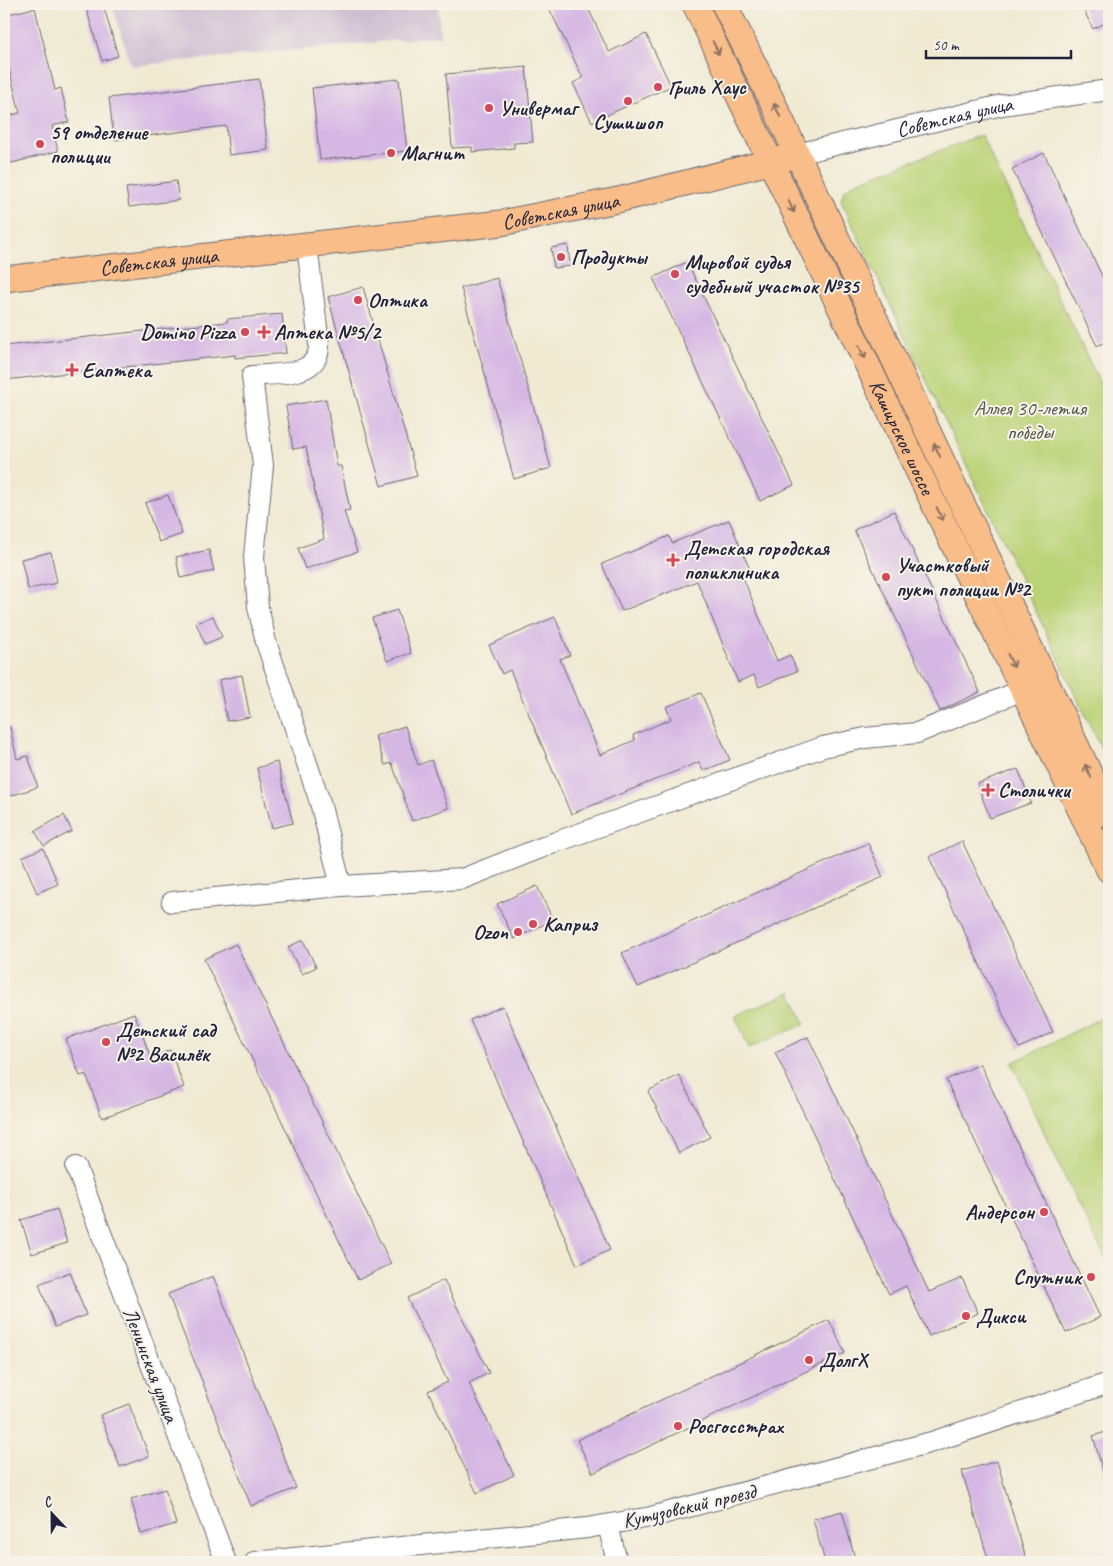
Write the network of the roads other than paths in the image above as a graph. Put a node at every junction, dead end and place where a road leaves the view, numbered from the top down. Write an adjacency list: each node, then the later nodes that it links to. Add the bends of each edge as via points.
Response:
1 (695, 4): 5 (main road, Каширское шоссе, one-way to 5)
2 (724, 4): 4 (main road, Каширское шоссе, one-way to 2)
3 (1109, 90): 4 (street, Советская улица, via 1002,105)
4 (798, 154): 5 (main road, Советская улица); 9 (main road, Каширское шоссе, one-way to 4)
5 (771, 162): 6 (main road, Советская улица, via 529,219); 8 (main road, Каширское шоссе, one-way to 8)
6 (307, 245): 7 (main road, Советская улица); 11 (street, via 319,356 306,369 252,376 263,465 254,571 266,642 315,786)
7 (4, 279)
8 (1025, 689): 10 (main road, Каширское шоссе); 11 (street, via 916,733 865,738 823,747 462,879)
9 (1109, 816)
10 (1109, 870)
11 (341, 886): 12 (street)
12 (172, 902)
13 (76, 1167): 16 (street, Ленинская улица)
14 (1109, 1383): 15 (street, Кутузовский проезд, via 852,1465 684,1510)
15 (608, 1526): 17 (street, Кутузовский проезд); 18 (street)
16 (226, 1562)
17 (255, 1562)
18 (617, 1562)

